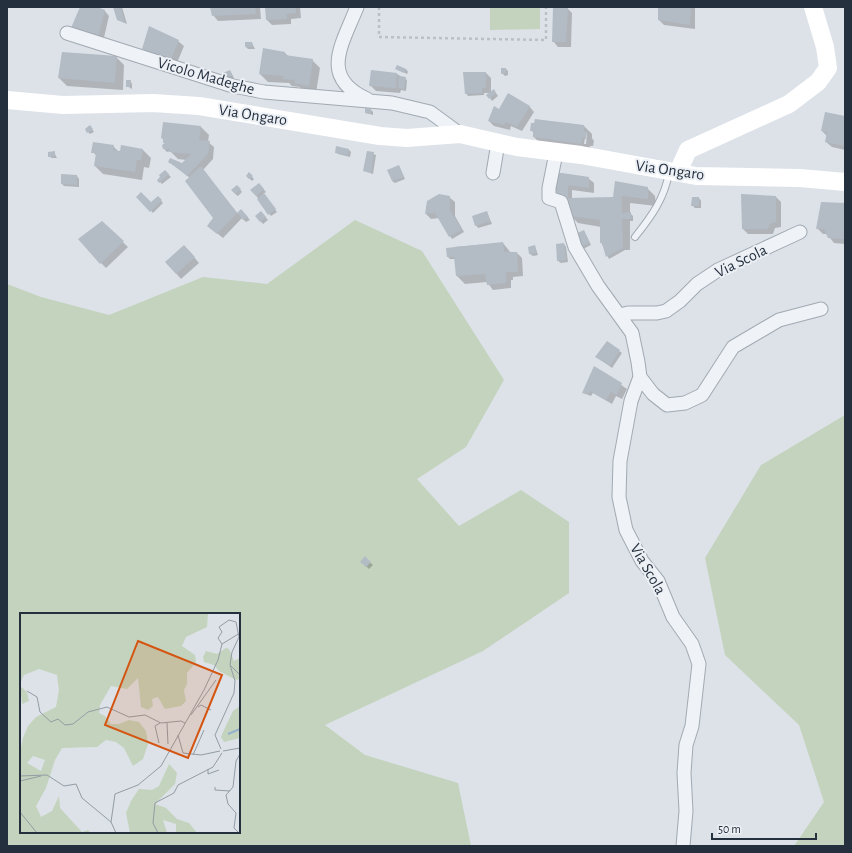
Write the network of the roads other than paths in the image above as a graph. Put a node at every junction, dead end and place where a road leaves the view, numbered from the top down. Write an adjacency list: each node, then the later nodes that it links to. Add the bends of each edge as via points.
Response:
1 (357, 7): 5 (street, Vicolo Madeghe, via 338,59 340,77 353,92)
2 (813, 7): 9 (main road, via 825,47 828,68 818,82 789,104 688,150)
3 (67, 33): 5 (street, Vicolo Madeghe, via 233,86 264,92)
4 (7, 100): 6 (main road, Via Ongaro, via 63,105 153,103 199,106 380,136 407,138)
5 (372, 102): 6 (street, Vicolo Madeghe, via 392,103 430,112)
6 (460, 134): 7 (main road, Via Ongaro)
7 (498, 143): 8 (main road, Via Ongaro); 10 (street)
8 (556, 153): 9 (main road, Via Ongaro); 15 (street, via 549,188 550,198 561,202 575,247 598,286)
9 (674, 171): 11 (main road, Via Ongaro, via 696,176 800,178); 13 (lane, via 654,213)
10 (493, 172)
11 (845, 182)
12 (800, 232): 15 (street, Via Scola, via 718,270 666,310 657,313)
13 (635, 237)
14 (820, 309): 16 (street, via 778,320 733,347 702,395 686,403 667,405 653,394)
15 (620, 315): 16 (street, via 632,333)
16 (640, 377): 17 (street, Via Scola, via 631,401 620,461 619,497 626,530 642,560 658,581 673,616 692,644 699,664 692,726 686,745)
17 (683, 846)

